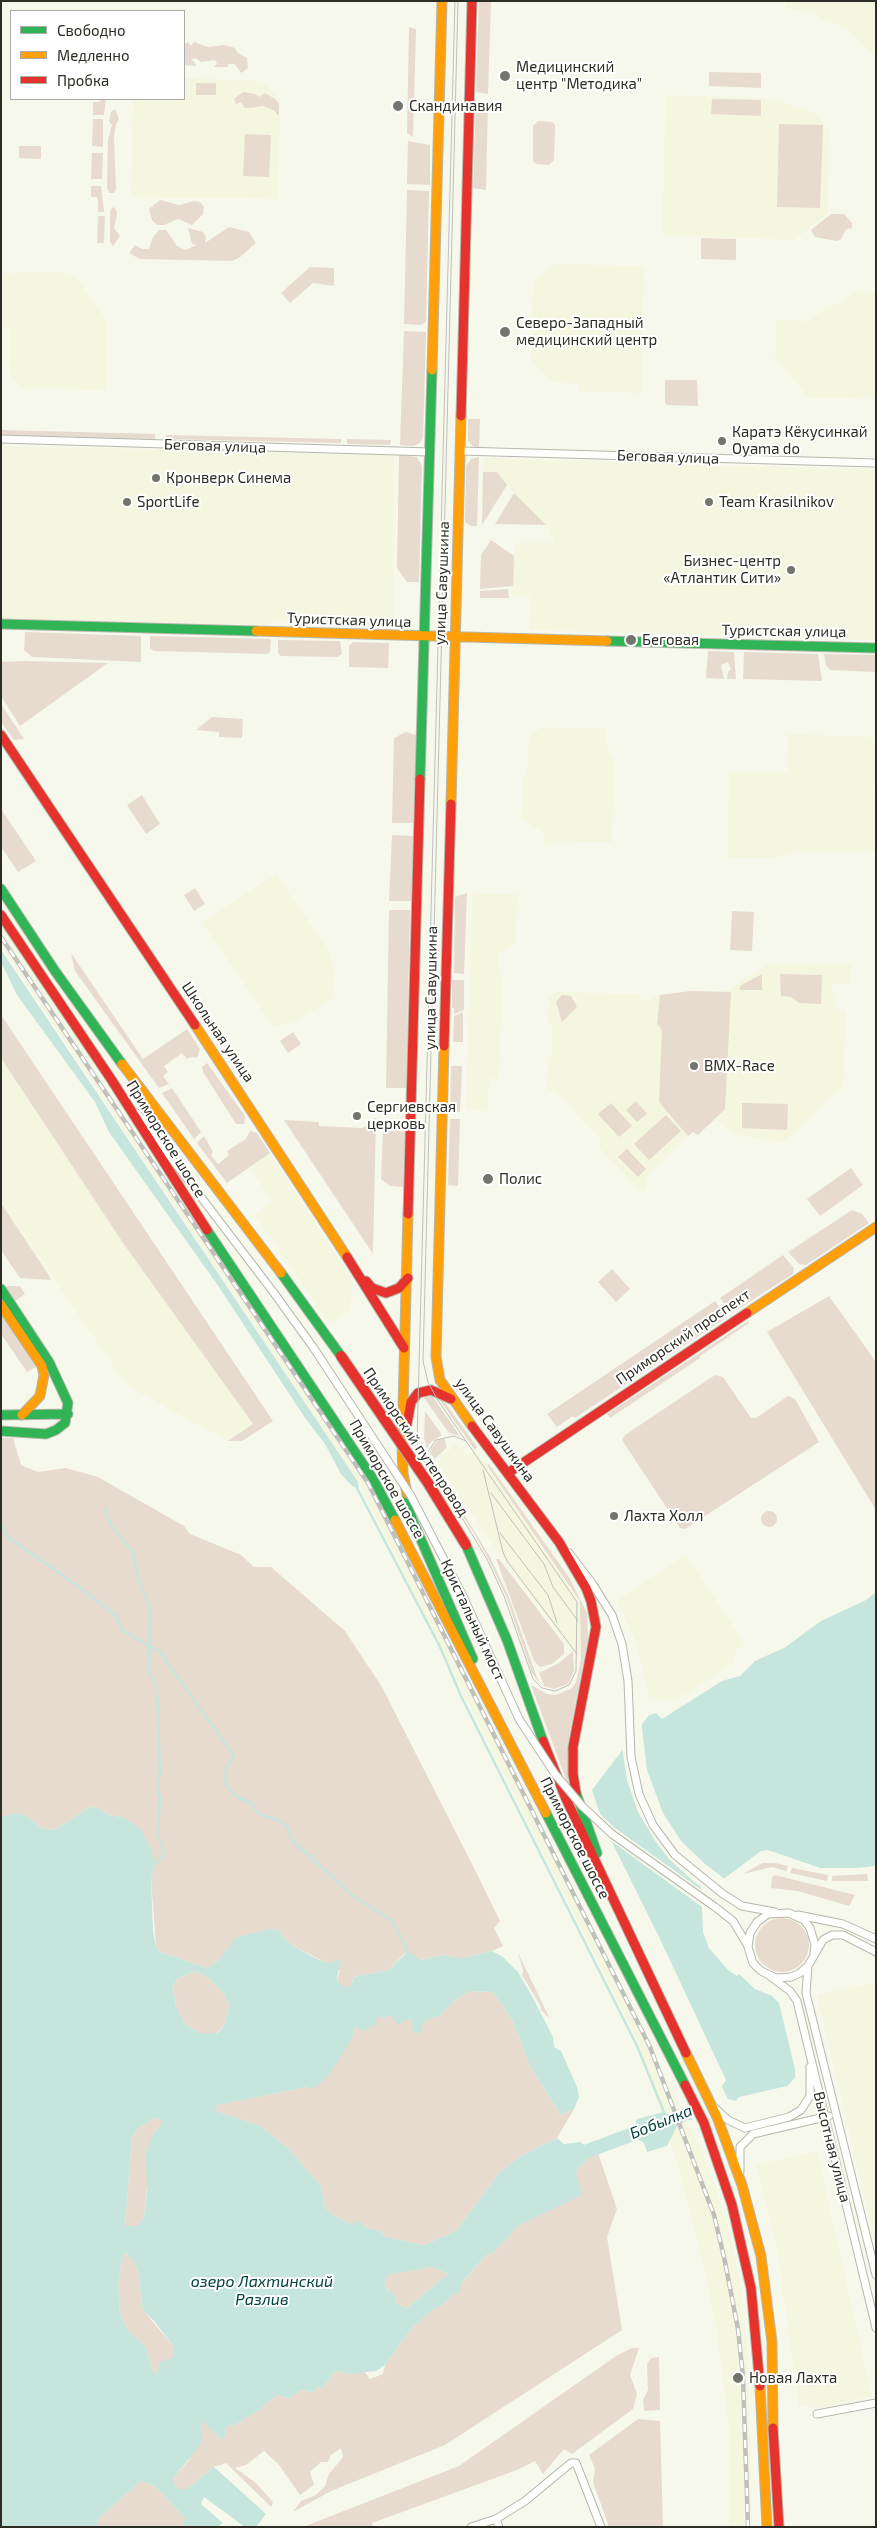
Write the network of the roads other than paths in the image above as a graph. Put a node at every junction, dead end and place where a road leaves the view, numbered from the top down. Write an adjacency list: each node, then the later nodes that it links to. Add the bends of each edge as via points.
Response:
1 (442, 1): 5 (main road, улица Савушкина)
2 (472, 1): 4 (main road, улица Савушкина)
3 (1, 439): 5 (street, Беговая улица)
4 (461, 451): 6 (street, Беговая улица); 9 (main road, улица Савушкина)
5 (430, 452): 8 (main road, улица Савушкина)
6 (876, 463)
7 (1, 624): 8 (main road, Туристская улица)
8 (425, 637): 9 (main road, Туристская улица); 17 (main road, улица Савушкина)
9 (456, 637): 10 (main road, Туристская улица); 22 (main road, улица Савушкина, via 436,1357 440,1380)
10 (876, 648)
11 (1, 735): 16 (main road, Школьная улица)
12 (1, 889): 21 (main road, Приморское шоссе, via 146,1098 243,1222)
13 (1, 915): 14 (main road, Приморское шоссе)
14 (111, 1079): 31 (main road, Приморское шоссе, via 181,1191 353,1446); 36 (street, Кристальный мост, bridge, via 232,1235 313,1347 411,1496 463,1596 519,1719 555,1774 612,1834 733,1921)
15 (876, 1227): 28 (main road, Приморский проспект)
16 (356, 1270): 17 (main road, via 372,1288 386,1293 399,1288); 20 (main road, Школьная улица)
17 (408, 1278): 20 (main road, улица Савушкина)
18 (1, 1289): 23 (main road, via 54,1372 65,1394)
19 (1, 1304): 25 (main road, via 42,1366 44,1375 40,1396)
20 (404, 1349): 27 (main road, улица Савушкина)
21 (341, 1356): 30 (main road, Приморский путепровод, bridge)
22 (453, 1400): 27 (main road, via 431,1390 414,1396); 28 (main road, улица Савушкина)
23 (68, 1414): 25 (main road); 26 (main road, via 65,1423 46,1434)
24 (1, 1415): 25 (main road)
25 (22, 1415)
26 (1, 1431)
27 (402, 1446): 31 (main road, улица Савушкина, via 403,1473 412,1519)
28 (508, 1473): 29 (main road, улица Савушкина)
29 (559, 1542): 32 (street, via 612,1614 627,1665 630,1757 645,1809 675,1855 723,1894 742,1906); 34 (main road, улица Савушкина, via 586,1588 596,1627 573,1747 573,1774 587,1829)
30 (466, 1544): 34 (main road, Приморское шоссе, via 493,1606 566,1799)
31 (489, 1701): 53 (main road, Приморское шоссе, via 704,2123 732,2205 751,2288 758,2354)
32 (775, 1912): 33 (street); 36 (street, via 753,1927)
33 (796, 1915): 35 (street, via 843,1924); 38 (street, via 810,1928)
34 (622, 1916): 42 (main road, Приморское шоссе)
35 (876, 1939)
36 (748, 1946): 40 (street, via 757,1967)
37 (876, 1952): 38 (street, via 836,1934 828,1936)
38 (814, 1955): 39 (street)
39 (808, 1966): 40 (street, via 791,1977); 43 (street, Высотная улица, via 806,1993)
40 (770, 1977): 41 (street, Высотная улица, via 790,1991 796,2001)
41 (809, 2049): 42 (street, via 810,2096 796,2114 745,2128 728,2120); 44 (street, Высотная улица)
42 (711, 2105): 45 (main road, Приморское шоссе)
43 (836, 2115): 44 (street); 46 (street, Высотная улица)
44 (825, 2117): 45 (street, via 749,2137 739,2154); 47 (street, Высотная улица)
45 (742, 2185): 54 (main road, via 765,2275 772,2342)
46 (876, 2275)
47 (876, 2328)
48 (876, 2403): 49 (street)
49 (817, 2414)
50 (497, 2523): 51 (street); 52 (street, via 571,2463 576,2463)
51 (471, 2527)
52 (601, 2527)
53 (767, 2527)
54 (779, 2527)

